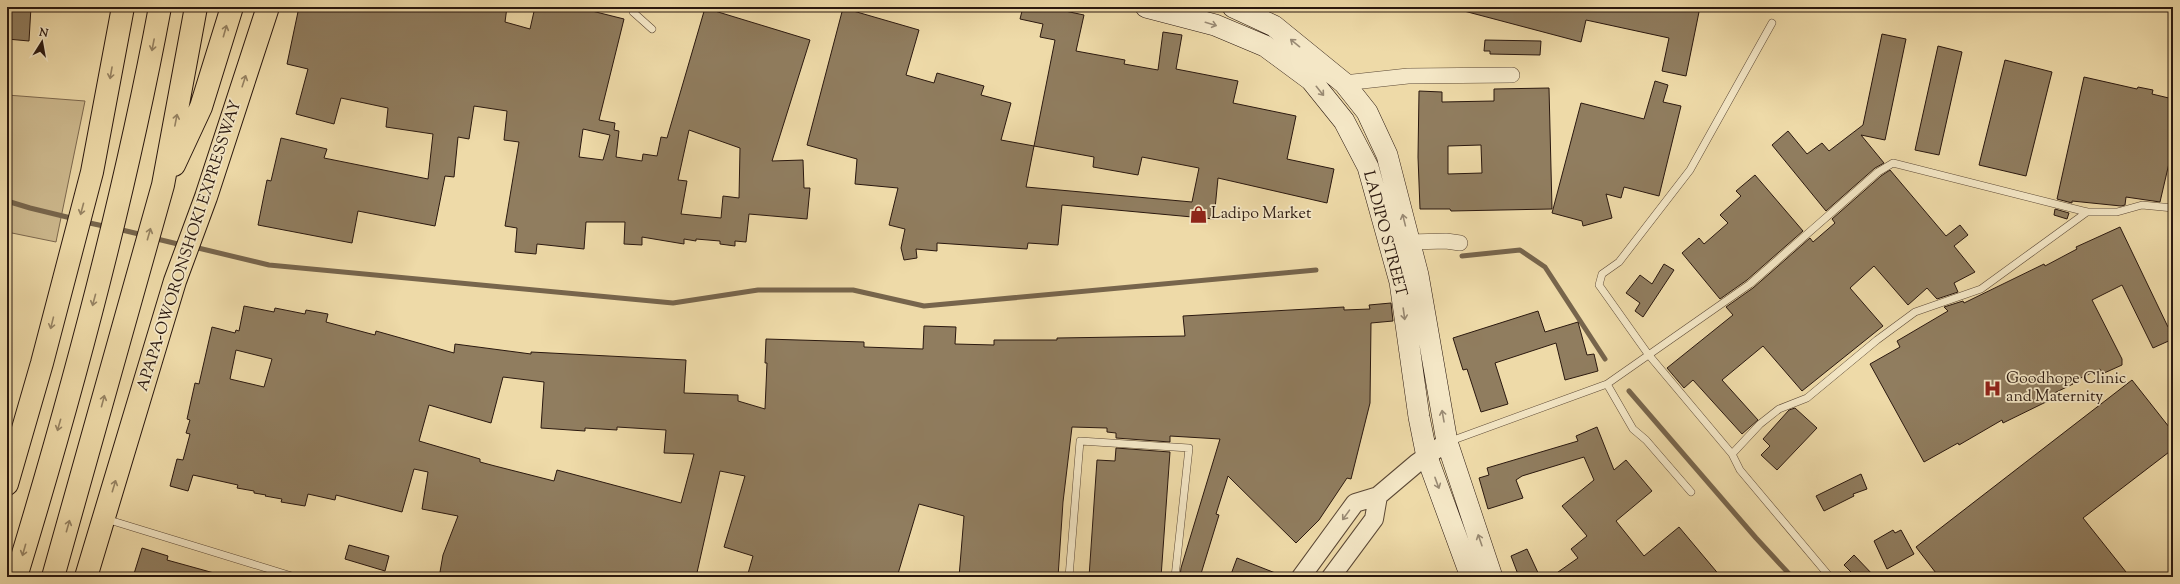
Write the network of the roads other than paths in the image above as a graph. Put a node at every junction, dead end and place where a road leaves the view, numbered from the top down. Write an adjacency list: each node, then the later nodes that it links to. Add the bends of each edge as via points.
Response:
1 (122, 7): 23 (main road, one-way to 23, via 92,172)
2 (160, 7): 27 (main road, one-way to 27, via 125,178 104,262)
3 (196, 7): 13 (main road, one-way to 3)
4 (232, 7): 13 (main road, one-way to 4, via 201,107)
5 (268, 7): 26 (main road, APAPA-OWORONSHOKI EXPRESSWAY, one-way to 5, via 175,281 206,198)
6 (632, 7): 10 (lane, via 633,12)
7 (1146, 7): 22 (main road, LADIPO STREET, one-way to 22, via 1215,25 1265,46 1311,80 1344,121 1368,167 1400,282)
8 (1233, 7): 12 (main road, LADIPO STREET, one-way to 8, via 1274,26)
9 (1772, 23): 18 (lane, via 1690,170 1619,262 1602,274 1598,285)
10 (652, 29)
11 (1512, 76): 12 (street, via 1408,76)
12 (1344, 83): 16 (main road, LADIPO STREET, one-way to 12, via 1387,155 1367,112)
13 (163, 185): 28 (main road, one-way to 13)
14 (2173, 208): 15 (lane, via 2142,205 2117,212)
15 (2087, 212): 18 (lane, via 1894,164 1878,172 1750,284); 21 (lane, via 1981,289 1915,312 1807,398 1779,409 1760,424)
16 (1410, 242): 17 (street, via 1446,241); 20 (main road, LADIPO STREET, one-way to 16)
17 (1460, 244)
18 (1648, 354): 19 (lane); 21 (lane)
19 (1607, 384): 20 (lane); 24 (lane, via 1633,429 1646,440)
20 (1447, 442): 22 (street); 36 (main road, LADIPO STREET, one-way to 20)
21 (1732, 454): 37 (lane, via 1740,470)
22 (1427, 457): 25 (street, via 1396,479); 35 (main road, LADIPO STREET, one-way to 35)
23 (7, 484)
24 (1691, 492)
25 (1378, 496): 33 (street, one-way to 33, via 1355,503); 34 (street, via 1374,519)
26 (104, 519): 29 (main road, APAPA-OWORONSHOKI EXPRESSWAY); 30 (lane)
27 (16, 577)
28 (53, 577)
29 (86, 577)
30 (295, 577)
31 (1069, 577): 32 (lane, via 1080,441 1188,448)
32 (1175, 577)
33 (1301, 577)
34 (1331, 577)
35 (1471, 577)
36 (1492, 577)
37 (1830, 577)

